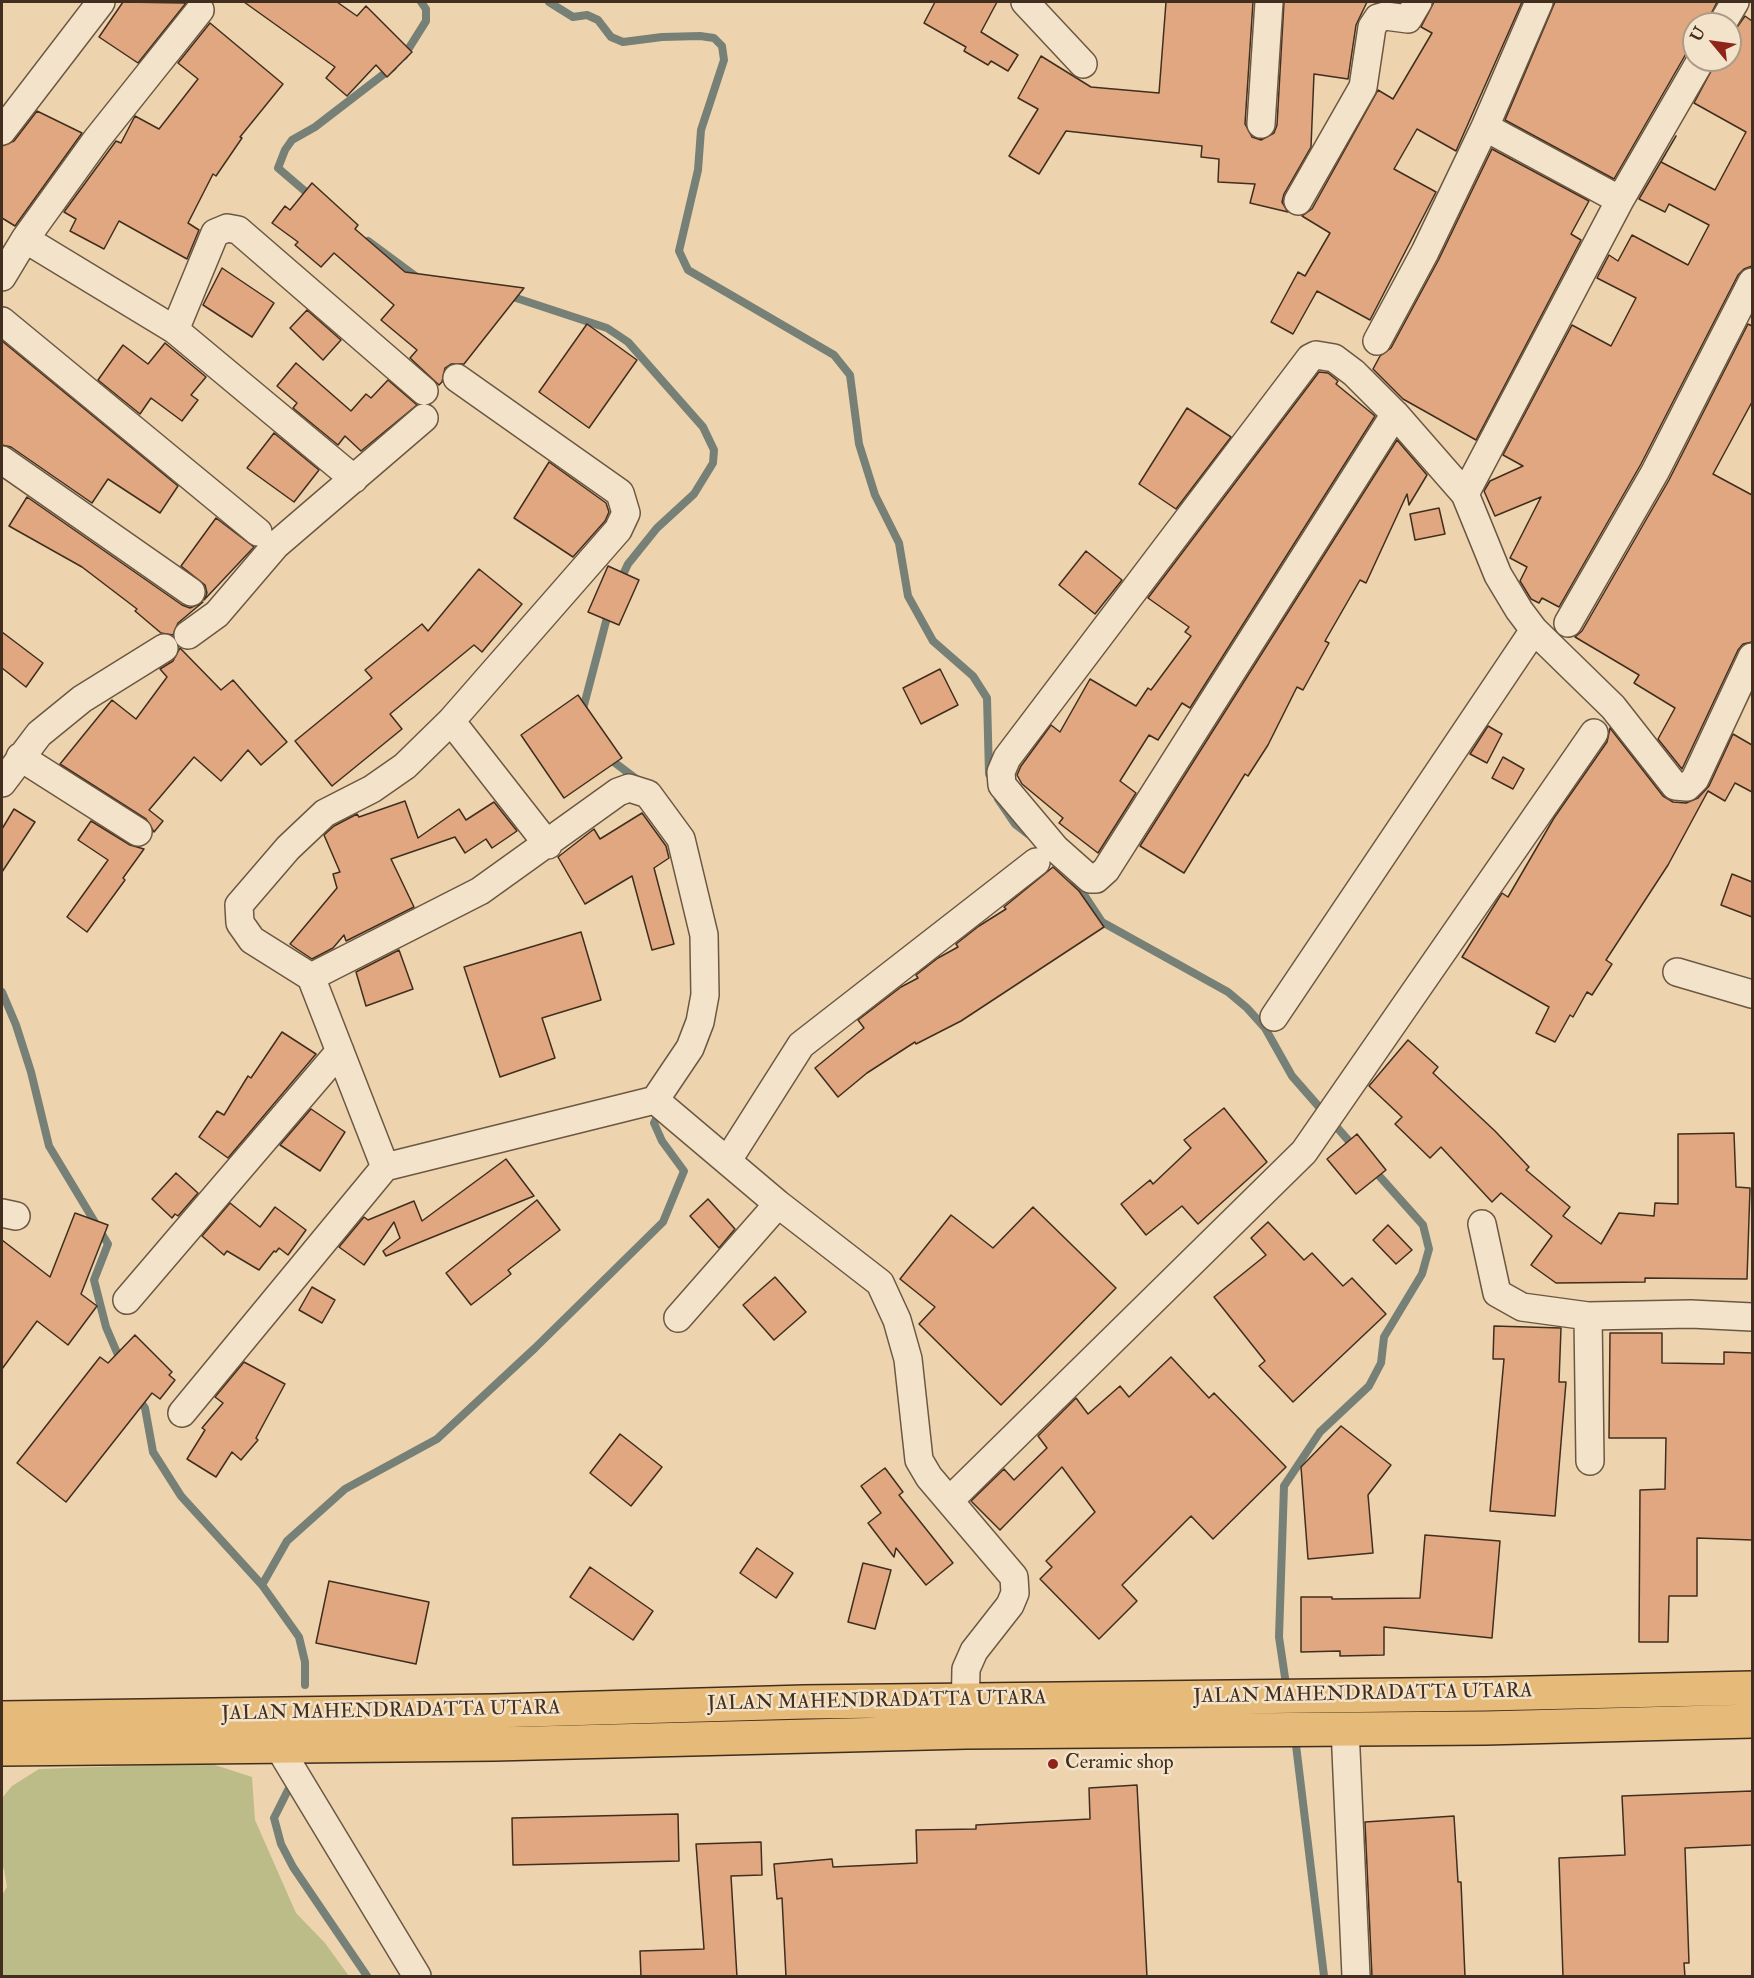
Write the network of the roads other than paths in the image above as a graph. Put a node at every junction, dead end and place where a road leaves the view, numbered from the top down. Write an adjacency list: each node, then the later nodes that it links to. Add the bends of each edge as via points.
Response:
1 (101, 2): 11 (street)
2 (1025, 2): 7 (street)
3 (1269, 2): 9 (street)
4 (1418, 2): 13 (street, via 1408,19 1385,16 1372,27 1363,87)
5 (1539, 2): 10 (street)
6 (200, 10): 14 (street, via 130,96)
7 (1083, 64)
8 (1694, 72): 12 (street)
9 (1261, 124)
10 (1485, 127): 12 (street); 19 (street)
11 (2, 131)
12 (1620, 200): 26 (street)
13 (1298, 201)
14 (25, 239): 15 (street); 18 (street)
15 (2, 277)
16 (1752, 282): 29 (street, via 1655,472)
17 (2, 321): 27 (street)
18 (175, 330): 21 (street, via 215,233 227,228 238,230); 25 (street)
19 (1377, 341)
20 (457, 378): 34 (street, via 620,493 626,513 618,530)
21 (424, 391)
22 (1395, 414): 22 (street, via 1106,870 1090,879 1055,848 1002,785 1001,772 1007,758 1310,358 1334,358); 26 (street)
23 (424, 418): 25 (street)
24 (2, 460): 28 (street)
25 (354, 479): 31 (street, via 276,545 217,614)
26 (1465, 494): 30 (street, via 1498,575)
27 (258, 532)
28 (190, 592)
29 (1568, 623)
30 (1534, 630): 33 (street, via 1613,707 1675,786 1687,787 1695,778); 44 (street)
31 (188, 635)
32 (164, 648): 36 (street, via 82,699 39,734)
33 (1752, 657)
34 (451, 721): 39 (street); 42 (street, via 405,766 326,813 288,848 239,905 240,923 252,940)
35 (1594, 734): 57 (street, via 1304,1152)
36 (20, 757): 37 (street); 38 (street)
37 (2, 783)
38 (138, 832)
39 (548, 845): 42 (street, via 480,891); 46 (street, via 628,788 648,794 681,839 704,935 705,995 690,1048)
40 (1036, 862): 47 (street, via 801,1045)
41 (1677, 972): 43 (street)
42 (311, 977): 45 (street)
43 (1752, 994)
44 (1274, 1017)
45 (340, 1051): 48 (street); 51 (street)
46 (655, 1100): 47 (street); 48 (street)
47 (728, 1160): 49 (street)
48 (385, 1167): 55 (street)
49 (778, 1204): 54 (street); 57 (street, via 880,1283 897,1320 908,1359 920,1460 929,1478)
50 (1482, 1224): 52 (street, via 1497,1293 1522,1307)
51 (127, 1300)
52 (1588, 1316): 53 (street); 56 (street)
53 (1752, 1317)
54 (678, 1318)
55 (182, 1413)
56 (1590, 1461)
57 (950, 1500): 59 (street, via 1014,1576 1015,1593 1010,1605 974,1651 966,1669)
58 (1752, 1688): 59 (highway, JALAN MAHENDRADATTA UTARA, via 1486,1695)
59 (965, 1699): 60 (highway, JALAN MAHENDRADATTA UTARA); 63 (street)
60 (259, 1713): 64 (highway, JALAN MAHENDRADATTA UTARA); 65 (street)
61 (1752, 1721): 62 (highway, JALAN MAHENDRADATTA UTARA)
62 (1345, 1728): 63 (highway, JALAN MAHENDRADATTA UTARA); 67 (street)
63 (966, 1732): 65 (highway, JALAN MAHENDRADATTA UTARA)
64 (8, 1740): 65 (highway, JALAN MAHENDRADATTA UTARA)
65 (278, 1746): 66 (street)
66 (417, 1977)
67 (1356, 1977)

